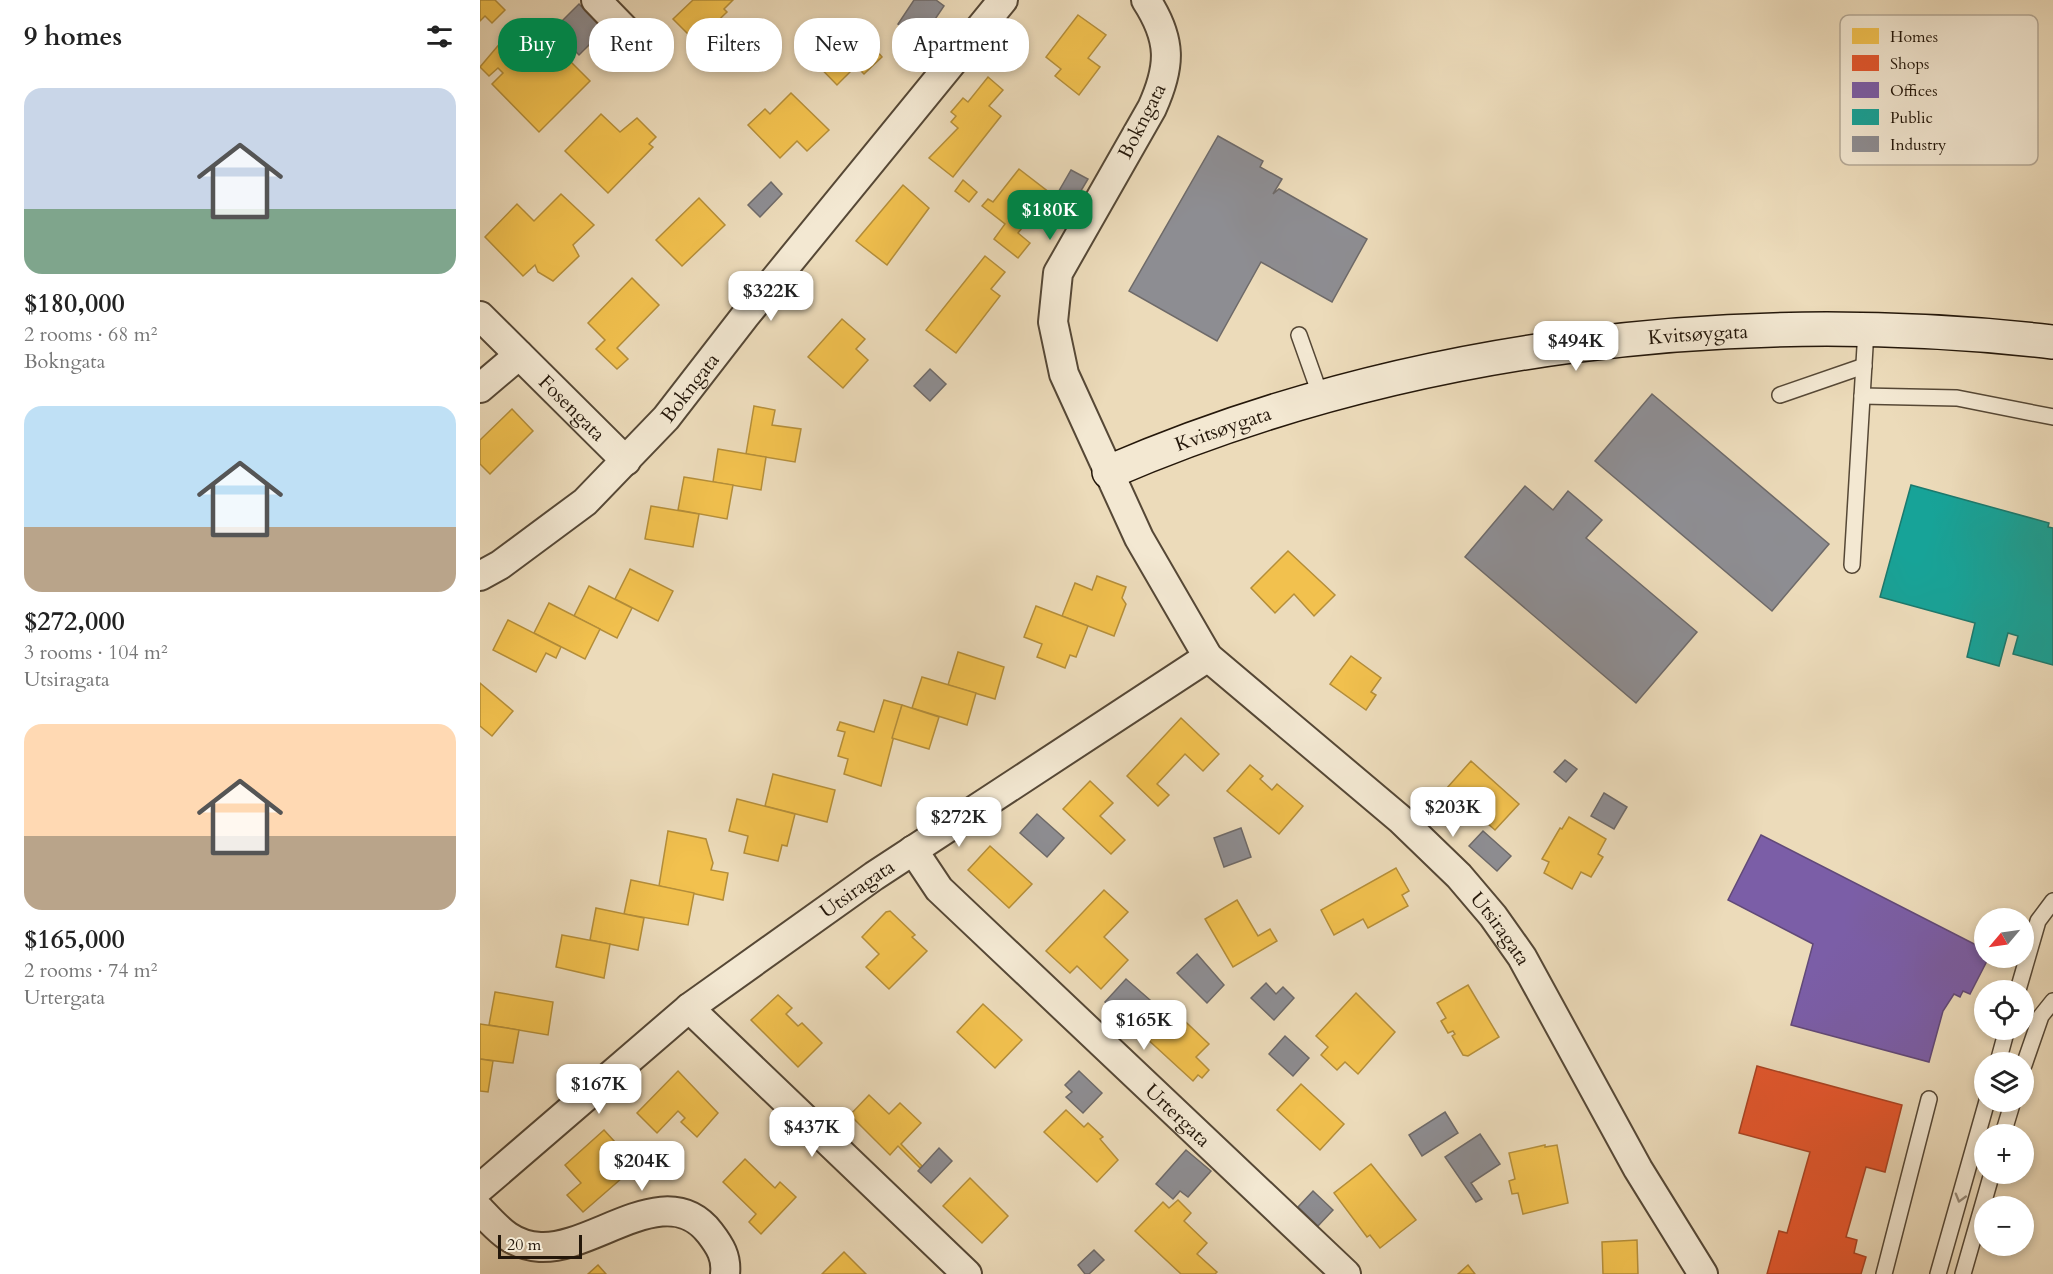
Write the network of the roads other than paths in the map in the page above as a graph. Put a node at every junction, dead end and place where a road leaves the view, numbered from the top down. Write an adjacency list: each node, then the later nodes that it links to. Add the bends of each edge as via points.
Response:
1 (596, 0): 4 (street)
2 (1003, 0): 16 (street, Bokngata, via 666,418)
3 (1146, 0): 17 (street, Bokngata, via 1158,19 1166,49 1164,82 1058,273 1053,322 1064,374)
4 (613, 18)
5 (480, 316): 9 (street, Fosengata)
6 (1866, 330): 8 (street, Kvitsøygata); 10 (lane); 14 (street, Kvitsøygata, via 1762,330 1566,347 1427,369)
7 (1299, 335): 14 (lane)
8 (2053, 342)
9 (519, 355): 11 (street); 16 (street, Fosengata)
10 (1864, 366): 12 (lane); 13 (lane)
11 (480, 387)
12 (1780, 395)
13 (1862, 396): 15 (lane, via 1958,398); 18 (lane)
14 (1321, 397): 17 (street, Kvitsøygata, via 1168,447)
15 (2053, 417)
16 (626, 461): 19 (street, Bokngata, via 585,502)
17 (1109, 471): 20 (street, Utsiragata, via 1139,538)
18 (1852, 565)
19 (480, 576)
20 (1208, 657): 21 (street, Utsiragata); 35 (street, Utsiragata, via 1400,819 1459,876 1493,916 1522,957 1638,1169)
21 (913, 850): 25 (street, Utsiragata); 34 (street, Urtergata, via 939,889)
22 (2053, 901): 23 (lane, via 2038,921)
23 (2022, 980)
24 (2053, 1001): 26 (lane, via 2041,1016)
25 (689, 1008): 30 (street, Utsiragata); 33 (street)
26 (2029, 1052)
27 (1929, 1100): 36 (lane)
28 (1984, 1112): 37 (lane, one-way to 37)
29 (1989, 1184): 38 (lane)
30 (480, 1188)
31 (480, 1210): 32 (street, via 505,1237 542,1247 674,1210 690,1215 713,1237 726,1262)
32 (725, 1274)
33 (967, 1274)
34 (1346, 1274)
35 (1702, 1274)
36 (1884, 1274)
37 (1938, 1274)
38 (1963, 1274)

